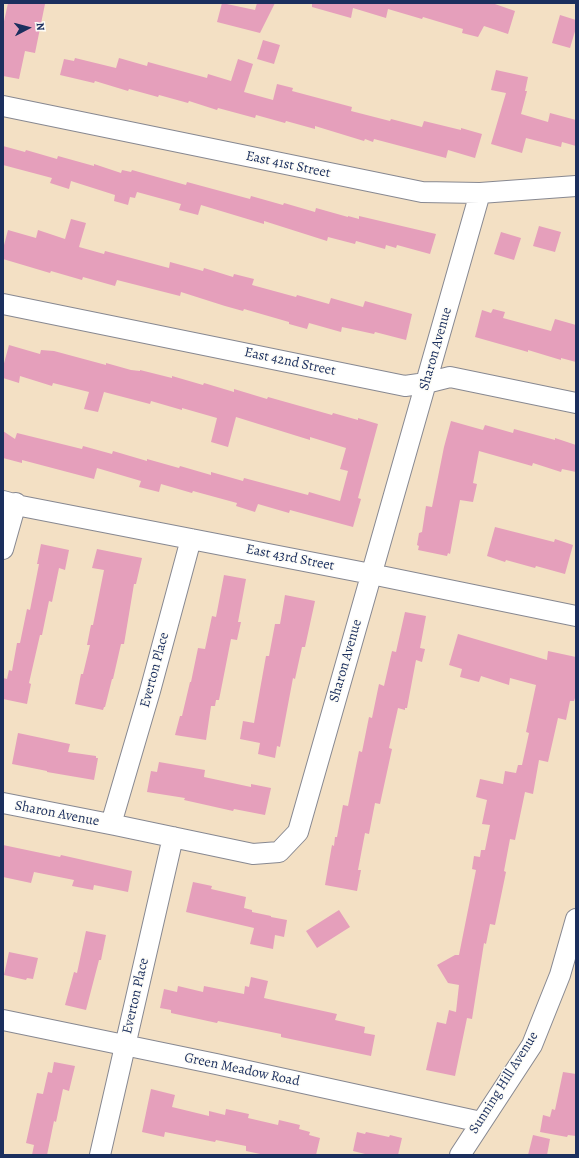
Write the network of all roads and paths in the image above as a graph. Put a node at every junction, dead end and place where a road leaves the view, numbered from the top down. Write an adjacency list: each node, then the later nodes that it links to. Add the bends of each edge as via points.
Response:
1 (3, 106): 3 (street, East 41st Street, via 422,192)
2 (576, 186): 3 (street, East 41st Street)
3 (480, 193): 5 (street, Sharon Avenue)
4 (3, 304): 5 (street, East 42nd Street, via 405,386)
5 (426, 383): 6 (street, East 42nd Street, via 450,377); 10 (street, Sharon Avenue)
6 (576, 403)
7 (10, 502): 8 (street, East 43rd Street); 9 (street)
8 (191, 539): 10 (street, East 43rd Street); 13 (street, Everton Place)
9 (3, 550)
10 (371, 574): 11 (street, East 43rd Street); 14 (street, Sharon Avenue, via 298,832 279,852 254,854)
11 (576, 616)
12 (3, 803): 13 (street, Sharon Avenue)
13 (111, 824): 14 (street, Sharon Avenue)
14 (173, 837): 17 (street, Everton Place)
15 (576, 919): 18 (street, Sunning Hill Avenue, via 560,975 532,1045)
16 (3, 1020): 17 (street, Green Meadow Road)
17 (125, 1045): 18 (street, Green Meadow Road); 19 (street, Everton Place)
18 (481, 1122): 20 (street, Sunning Hill Avenue)
19 (100, 1155)
20 (460, 1155)

